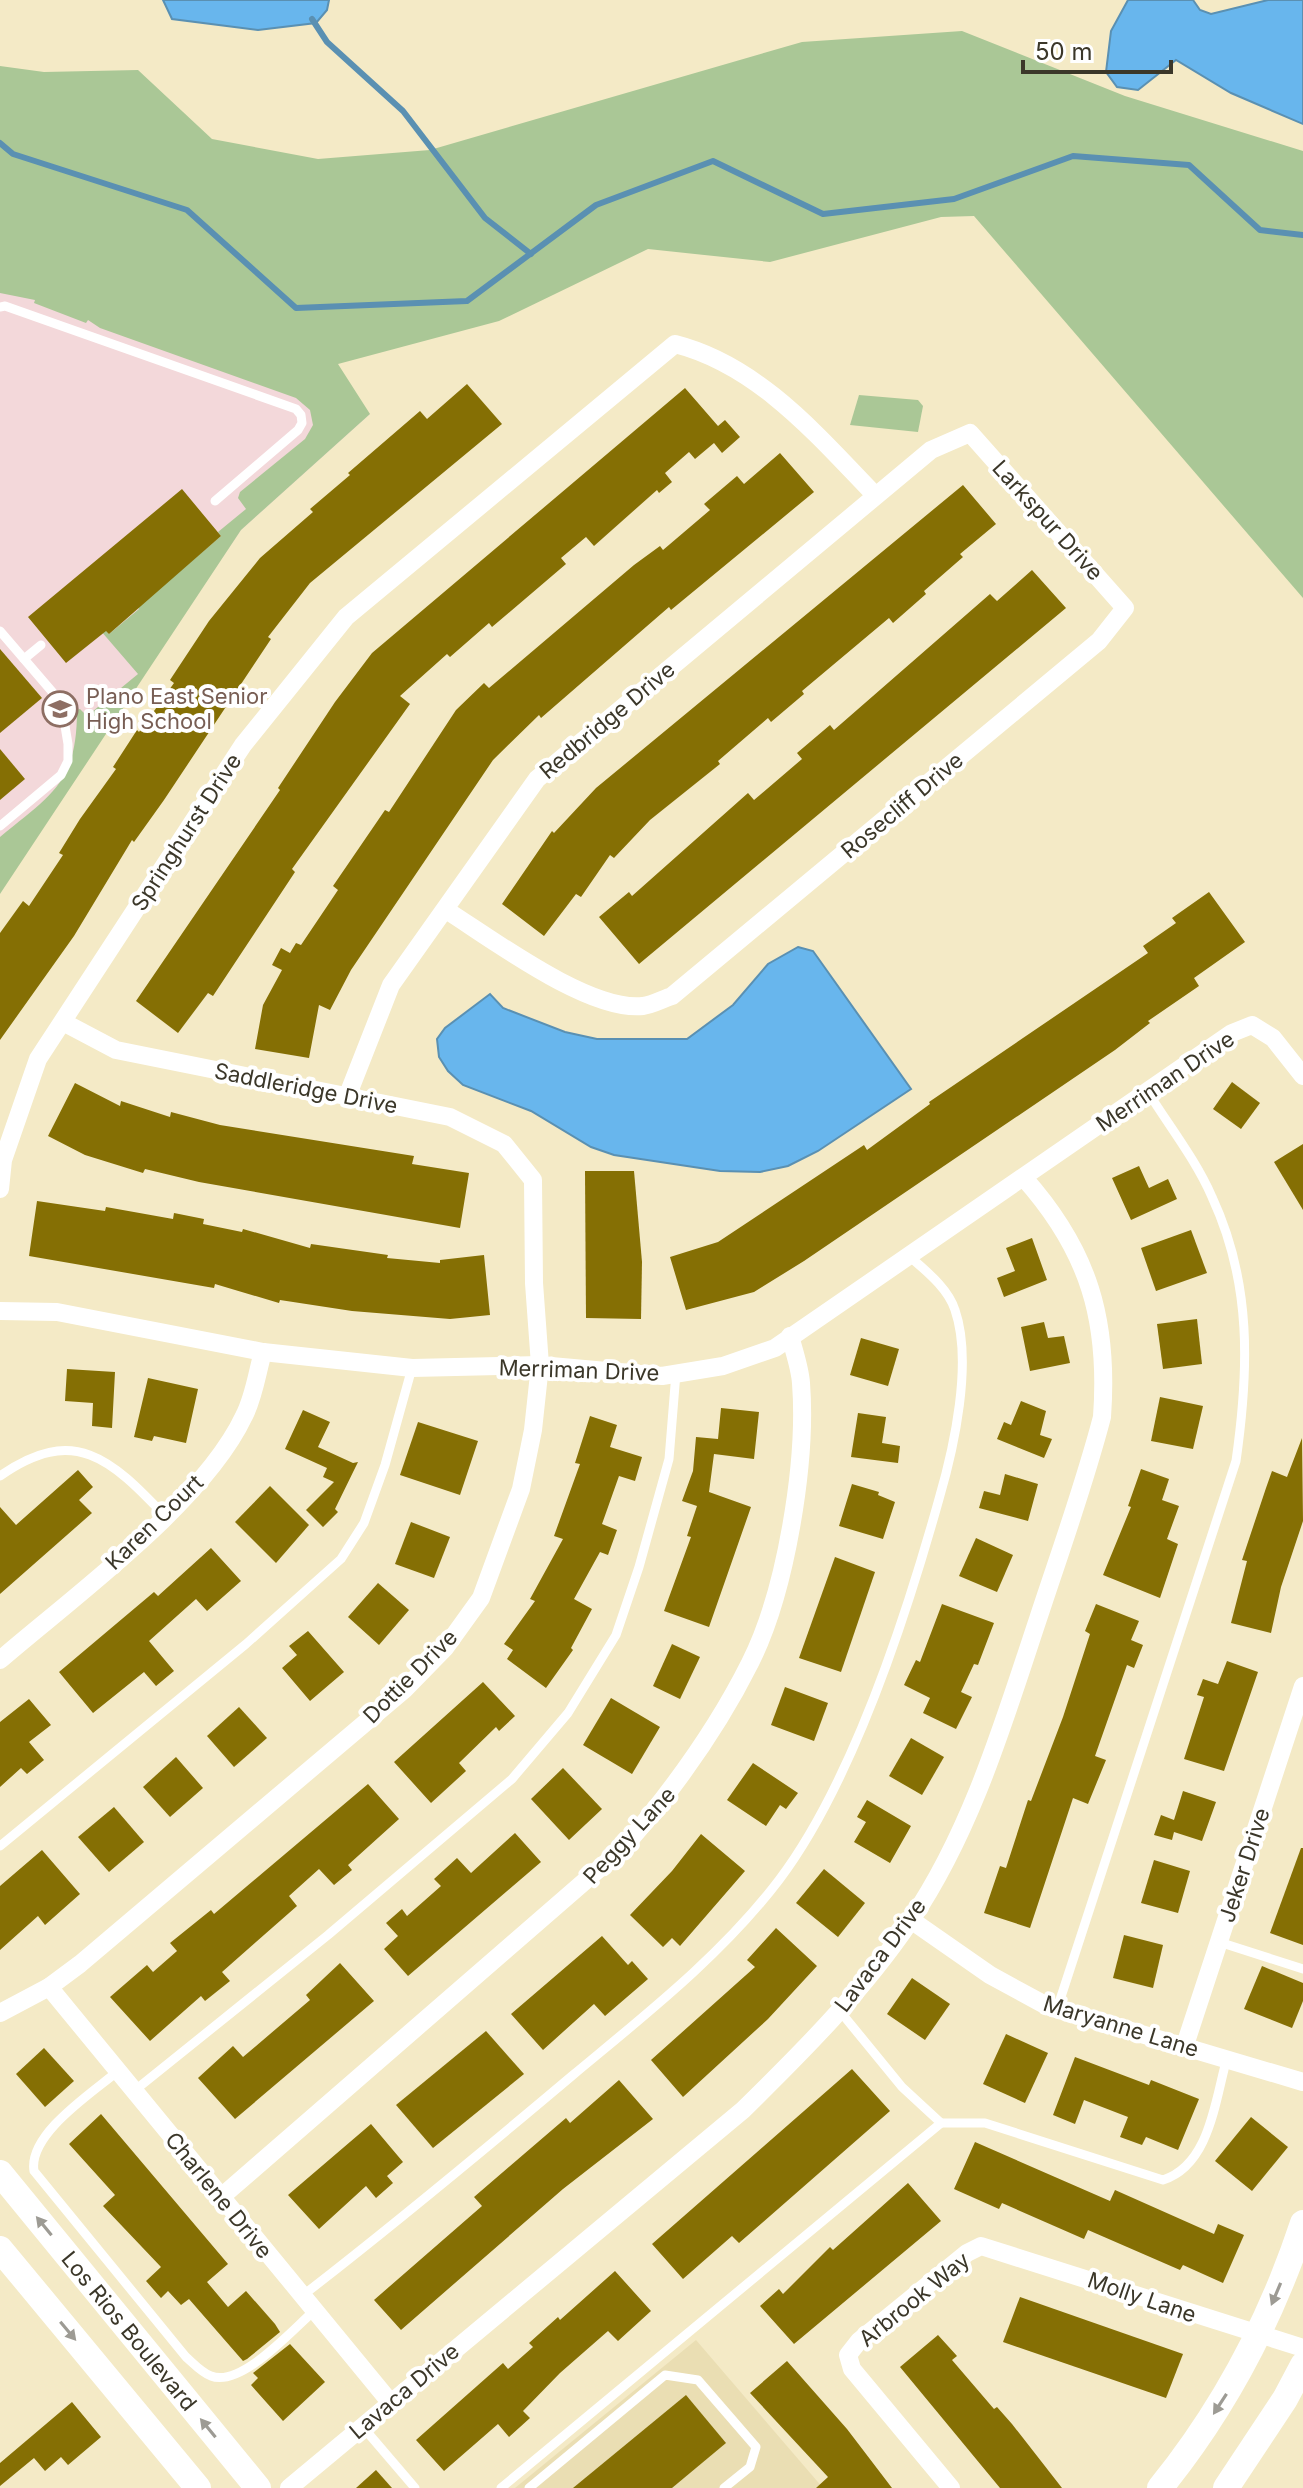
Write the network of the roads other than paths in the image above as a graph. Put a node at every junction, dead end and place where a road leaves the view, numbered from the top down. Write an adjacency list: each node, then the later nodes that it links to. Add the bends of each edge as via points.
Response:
1 (0, 307): 4 (lane, via 296,409 302,423 298,430)
2 (970, 433): 3 (street, Redbridge Drive, via 931,450); 5 (street, Larkspur Drive)
3 (875, 495): 10 (street, Redbridge Drive, via 537,779); 11 (street, Springhurst Drive, via 791,408 708,352 675,344 346,617 243,745)
4 (215, 501)
5 (1125, 608): 10 (street, Rosecliff Drive, via 1099,641 672,996 643,1006 600,1000)
6 (0, 631): 8 (lane)
7 (41, 645): 8 (lane)
8 (24, 659): 9 (lane, via 61,702 68,761 61,775)
9 (0, 826)
10 (446, 910): 14 (street, Redbridge Drive, via 391,985)
11 (63, 1022): 14 (street, Saddleridge Drive, via 116,1050); 17 (street, Springhurst Drive, via 38,1059 3,1160)
12 (1303, 1076): 13 (street, Merriman Drive, via 1273,1038 1252,1025 1232,1033)
13 (1148, 1092): 15 (street, Merriman Drive); 34 (lane, via 1212,1195 1227,1235 1245,1318 1247,1384 1236,1461)
14 (347, 1097): 16 (street, Saddleridge Drive, via 450,1117 504,1144)
15 (1024, 1178): 18 (street, Merriman Drive); 30 (street, Lavaca Drive, via 1054,1212 1093,1293 1105,1373 1102,1417 995,1751)
16 (533, 1180): 22 (street, Dottie Drive)
17 (0, 1189)
18 (909, 1256): 20 (street, Merriman Drive); 48 (lane, via 936,1280 955,1309 962,1353 952,1454 918,1576 849,1755 820,1812 779,1880 681,1984 424,2202)
19 (0, 1311): 21 (street, Merriman Drive, via 85,1317)
20 (790, 1336): 24 (street, Merriman Drive, via 775,1348 723,1366); 44 (street, Peggy Lane, via 801,1381 792,1518 752,1659 716,1726 672,1791 623,1848)
21 (263, 1352): 23 (street, Merriman Drive); 26 (street, Karen Court, via 246,1414 226,1449)
22 (540, 1365): 23 (street, Merriman Drive); 24 (street, Merriman Drive); 33 (street, Dottie Drive, via 521,1489 481,1598 445,1648 404,1690)
23 (412, 1368): 29 (lane, via 364,1523 341,1559)
24 (676, 1373): 41 (lane, via 669,1459 639,1567 616,1635 568,1713 512,1779)
25 (0, 1476): 26 (lane, via 43,1451 87,1454 128,1478)
26 (165, 1516): 27 (street, Karen Court)
27 (0, 1660)
28 (1303, 1686): 31 (street, Jeker Drive)
29 (0, 1846)
30 (911, 1920): 34 (street, Maryanne Lane, via 1017,1992); 35 (street, Lavaca Drive)
31 (1219, 1942): 32 (lane); 37 (street, Jeker Drive)
32 (1303, 1969)
33 (49, 1987): 36 (street, Dottie Drive); 39 (street, Charlene Drive)
34 (1057, 2009): 37 (street, Maryanne Lane)
35 (839, 2010): 42 (lane, via 902,2087); 53 (street, Lavaca Drive, via 743,2110)
36 (0, 2013)
37 (1185, 2045): 38 (street, Maryanne Lane)
38 (1227, 2058): 40 (street, Maryanne Lane); 42 (lane, via 1192,2164 1163,2180 985,2123)
39 (118, 2071): 41 (street, Charlene Drive); 49 (lane, via 38,2145 32,2161 43,2183 186,2357 210,2376 228,2379 249,2368)
40 (1303, 2082)
41 (134, 2091): 44 (street, Charlene Drive)
42 (941, 2123): 59 (lane)
43 (0, 2173): 56 (main road, Los Rios Boulevard, one-way to 43)
44 (220, 2198): 48 (street, Charlene Drive)
45 (1303, 2223): 50 (main road, one-way to 50)
46 (981, 2246): 50 (street, Molly Lane); 62 (street, Arbrook Way, via 848,2355 852,2369)
47 (0, 2249): 55 (main road, Los Rios Boulevard, one-way to 55)
48 (302, 2296): 49 (street, Charlene Drive)
49 (314, 2311): 53 (street, Charlene Drive)
50 (1258, 2336): 51 (street, Molly Lane); 63 (main road, one-way to 63, via 1221,2402)
51 (1303, 2348)
52 (1303, 2365): 64 (main road)
53 (390, 2402): 54 (street, Lavaca Drive)
54 (362, 2426): 57 (street, Lavaca Drive); 58 (lane)
55 (198, 2488)
56 (258, 2488)
57 (289, 2488)
58 (415, 2488)
59 (501, 2488)
60 (529, 2488): 61 (lane, via 665,2375 698,2380 756,2447 750,2467)
61 (724, 2488)
62 (951, 2488)
63 (1160, 2488)
64 (1226, 2488)

